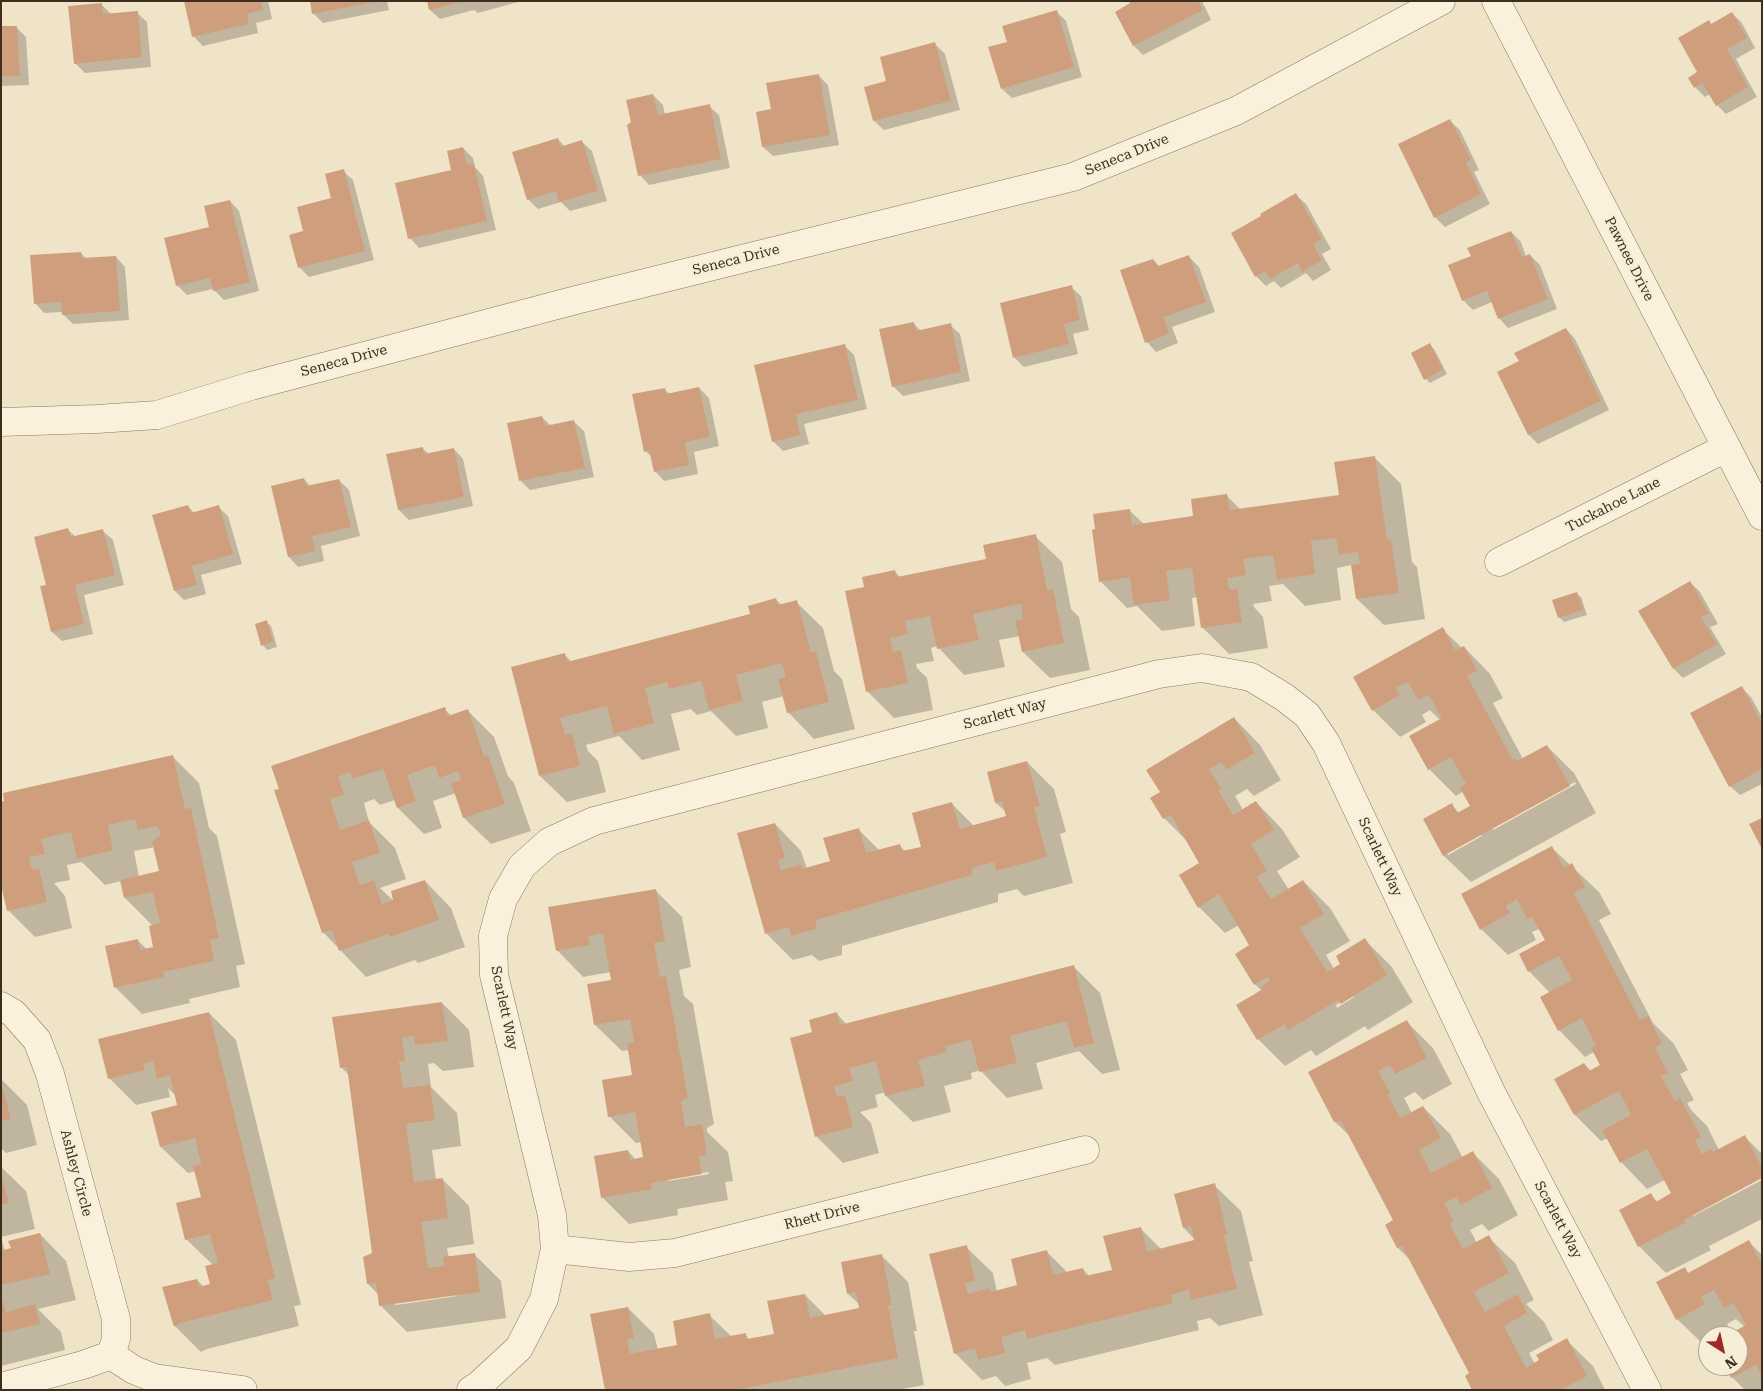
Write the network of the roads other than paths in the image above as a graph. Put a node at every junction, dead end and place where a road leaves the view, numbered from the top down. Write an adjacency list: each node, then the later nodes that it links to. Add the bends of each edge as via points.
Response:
1 (1441, 1): 3 (street, Seneca Drive, via 1236,111 1073,177 557,305 251,386 157,415)
2 (1496, 1): 4 (street, Pawnee Drive)
3 (1, 422)
4 (1726, 448): 5 (street, Pawnee Drive); 6 (street, Tuckahoe Lane)
5 (1762, 516)
6 (1499, 562)
7 (1, 1006): 10 (street, Ashley Circle, via 13,1013 37,1040 50,1074 116,1319 116,1339)
8 (1085, 1150): 9 (street, Rhett Drive, via 675,1253 629,1257)
9 (555, 1249): 13 (street, Scarlett Way, via 544,1299 519,1348); 14 (street, Scarlett Way, via 552,1216 494,975 493,936 503,900 522,866 549,842 594,821 1159,674 1202,668 1251,677 1306,715 1326,743 1491,1092)
10 (111, 1355): 11 (street); 12 (street, via 154,1378)
11 (1, 1387)
12 (243, 1390)
13 (471, 1390)
14 (1647, 1390)

